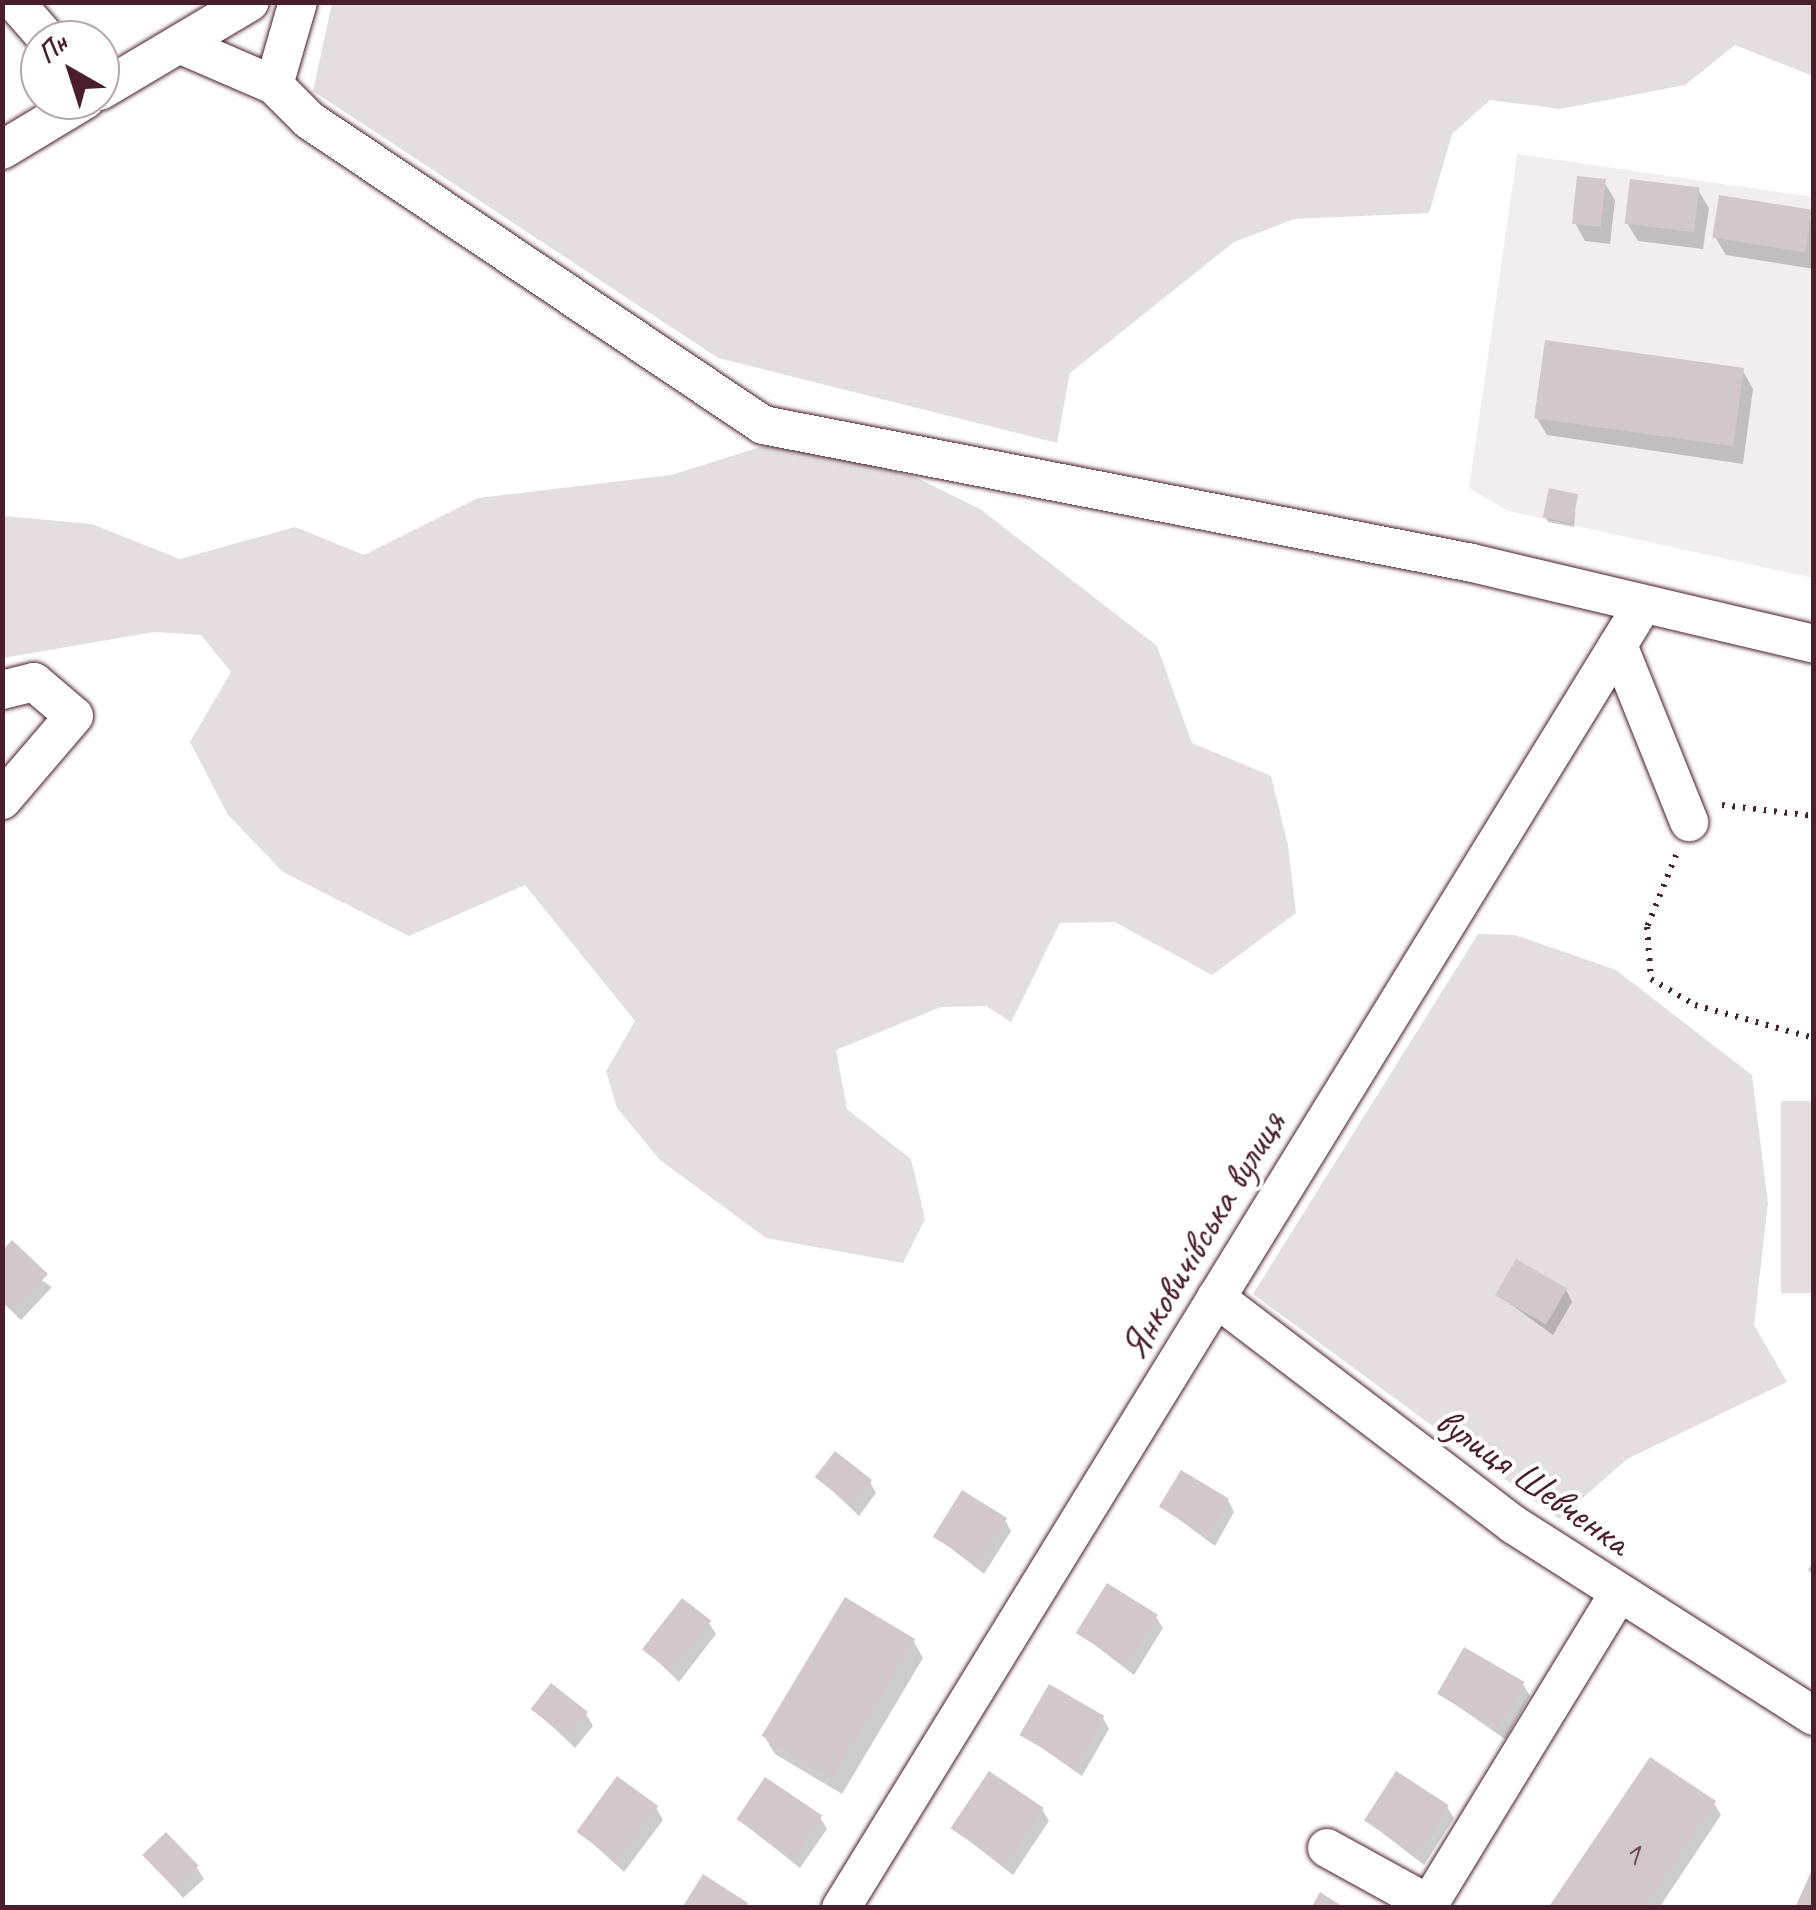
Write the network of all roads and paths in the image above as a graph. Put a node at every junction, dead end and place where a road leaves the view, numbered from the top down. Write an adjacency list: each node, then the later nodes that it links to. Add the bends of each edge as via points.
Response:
1 (250, 2): 3 (street)
2 (298, 2): 5 (street)
3 (186, 47): 4 (street); 5 (street)
4 (120, 81)
5 (274, 85): 8 (street, via 309,120 763,425 1472,563)
6 (52, 120): 7 (street)
7 (2, 150)
8 (1640, 609): 9 (street); 10 (street, Янковичівська вулиця)
9 (1814, 644)
10 (1618, 645): 13 (street); 16 (street, Янковичівська вулиця)
11 (2, 690): 12 (street, via 34,682 74,716)
12 (2, 800)
13 (1689, 822)
14 (1650, 979): 15 (path, via 1695,1005)
15 (1814, 1038)
16 (1216, 1298): 17 (street, вулиця Шевченка); 20 (street, Янковичівська вулиця)
17 (1618, 1596): 18 (street, вулиця Шевченка); 19 (street, via 1429,1904)
18 (1814, 1716)
19 (1328, 1848)
20 (840, 1908)

